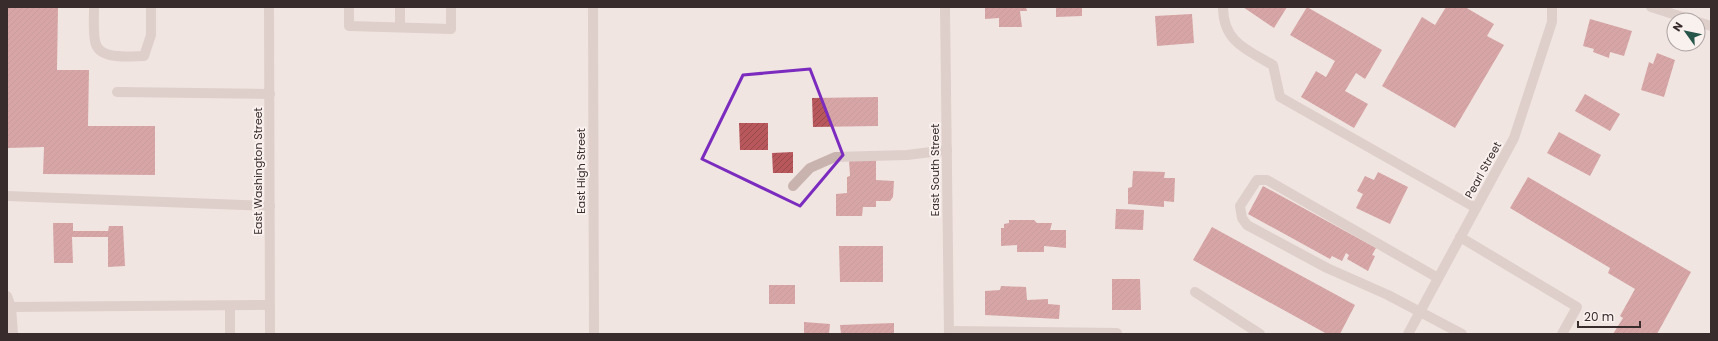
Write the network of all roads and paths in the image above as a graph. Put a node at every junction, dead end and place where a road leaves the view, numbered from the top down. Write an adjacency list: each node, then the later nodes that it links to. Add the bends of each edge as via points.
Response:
1 (94, 7): 2 (street, via 95,43 102,52 115,56 144,56 151,35)
2 (151, 7)
3 (269, 7): 15 (street, East Washington Street)
4 (348, 7): 13 (street, via 349,26)
5 (400, 7): 13 (street)
6 (451, 7): 13 (street, via 451,28)
7 (593, 7): 34 (street, East High Street)
8 (945, 7): 16 (street, East South Street)
9 (1223, 7): 20 (street, via 1226,27 1236,44 1273,65 1280,97)
10 (1552, 7): 20 (street, Pearl Street, via 1552,22 1514,138)
11 (1651, 7): 12 (street)
12 (1667, 12)
13 (400, 27)
14 (117, 92): 15 (street)
15 (270, 94): 19 (street, East Washington Street)
16 (947, 150): 17 (street, via 907,155 835,157 810,168); 29 (street, East South Street)
17 (793, 186)
18 (7, 196): 19 (street)
19 (270, 206): 25 (street, East Washington Street)
20 (1476, 208): 21 (street, Pearl Street)
21 (1460, 237): 22 (street, Pearl Street); 38 (street, via 1577,307)
22 (1438, 278): 28 (street, Pearl Street); 28 (street, via 1267,180 1257,180 1240,206 1242,218 1247,225 1327,268)
23 (1195, 292): 35 (street)
24 (7, 296): 27 (street)
25 (270, 305): 26 (street); 33 (street, East Washington Street)
26 (230, 306): 27 (street); 32 (street)
27 (11, 307): 31 (street)
28 (1419, 312): 36 (street, Pearl Street); 37 (street)
29 (949, 332): 30 (street)
30 (1117, 333)
31 (13, 334)
32 (230, 334)
33 (270, 334)
34 (594, 334)
35 (1260, 334)
36 (1408, 334)
37 (1462, 334)
38 (1562, 334)

